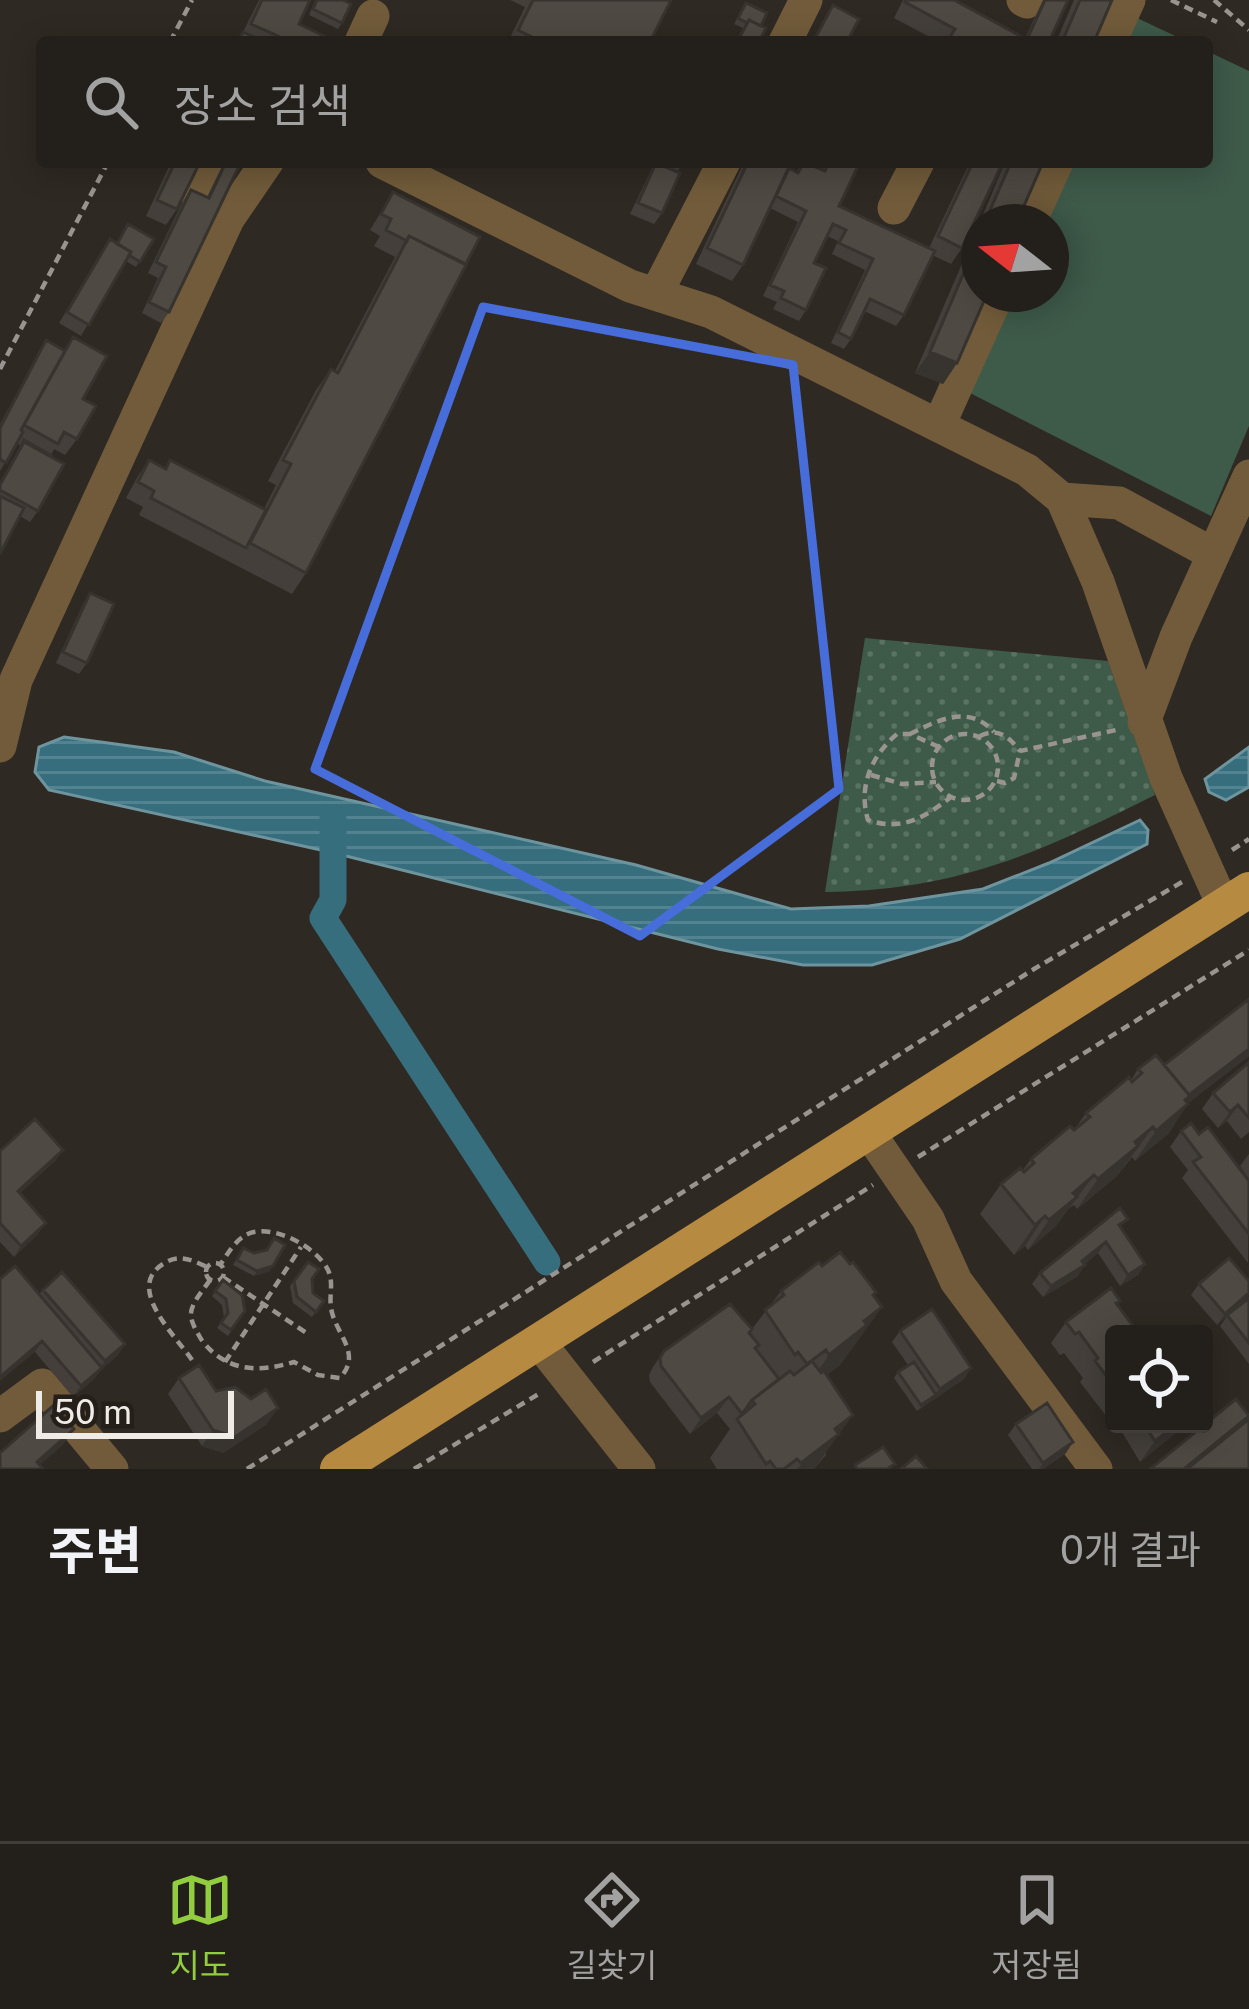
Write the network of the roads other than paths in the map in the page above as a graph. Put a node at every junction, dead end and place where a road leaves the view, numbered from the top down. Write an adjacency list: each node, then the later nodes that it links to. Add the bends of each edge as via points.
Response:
1 (806, 0): 3 (street)
2 (1129, 0): 4 (street)
3 (788, 36)
4 (1113, 36)
5 (263, 168): 19 (street, via 228,219 16,680)
6 (394, 168): 12 (street)
7 (721, 168): 12 (street)
8 (915, 168): 11 (street)
9 (1054, 168): 10 (street)
10 (1038, 204)
11 (894, 208)
12 (656, 294): 14 (street, via 711,312)
13 (990, 312): 14 (street)
14 (939, 425): 16 (street, via 1027,470)
15 (1249, 476): 17 (street)
16 (1062, 499): 17 (street, via 1120,503); 18 (street)
17 (1214, 554): 18 (street)
18 (1144, 722): 20 (street, via 1202,860)
19 (0, 746)
20 (1236, 897): 21 (main road)
21 (868, 1131): 22 (main road); 27 (street, via 928,1219 956,1281)
22 (538, 1341): 25 (main road); 26 (street)
23 (0, 1416): 24 (street, via 42,1385)
24 (112, 1469)
25 (338, 1469)
26 (639, 1469)
27 (1096, 1469)

